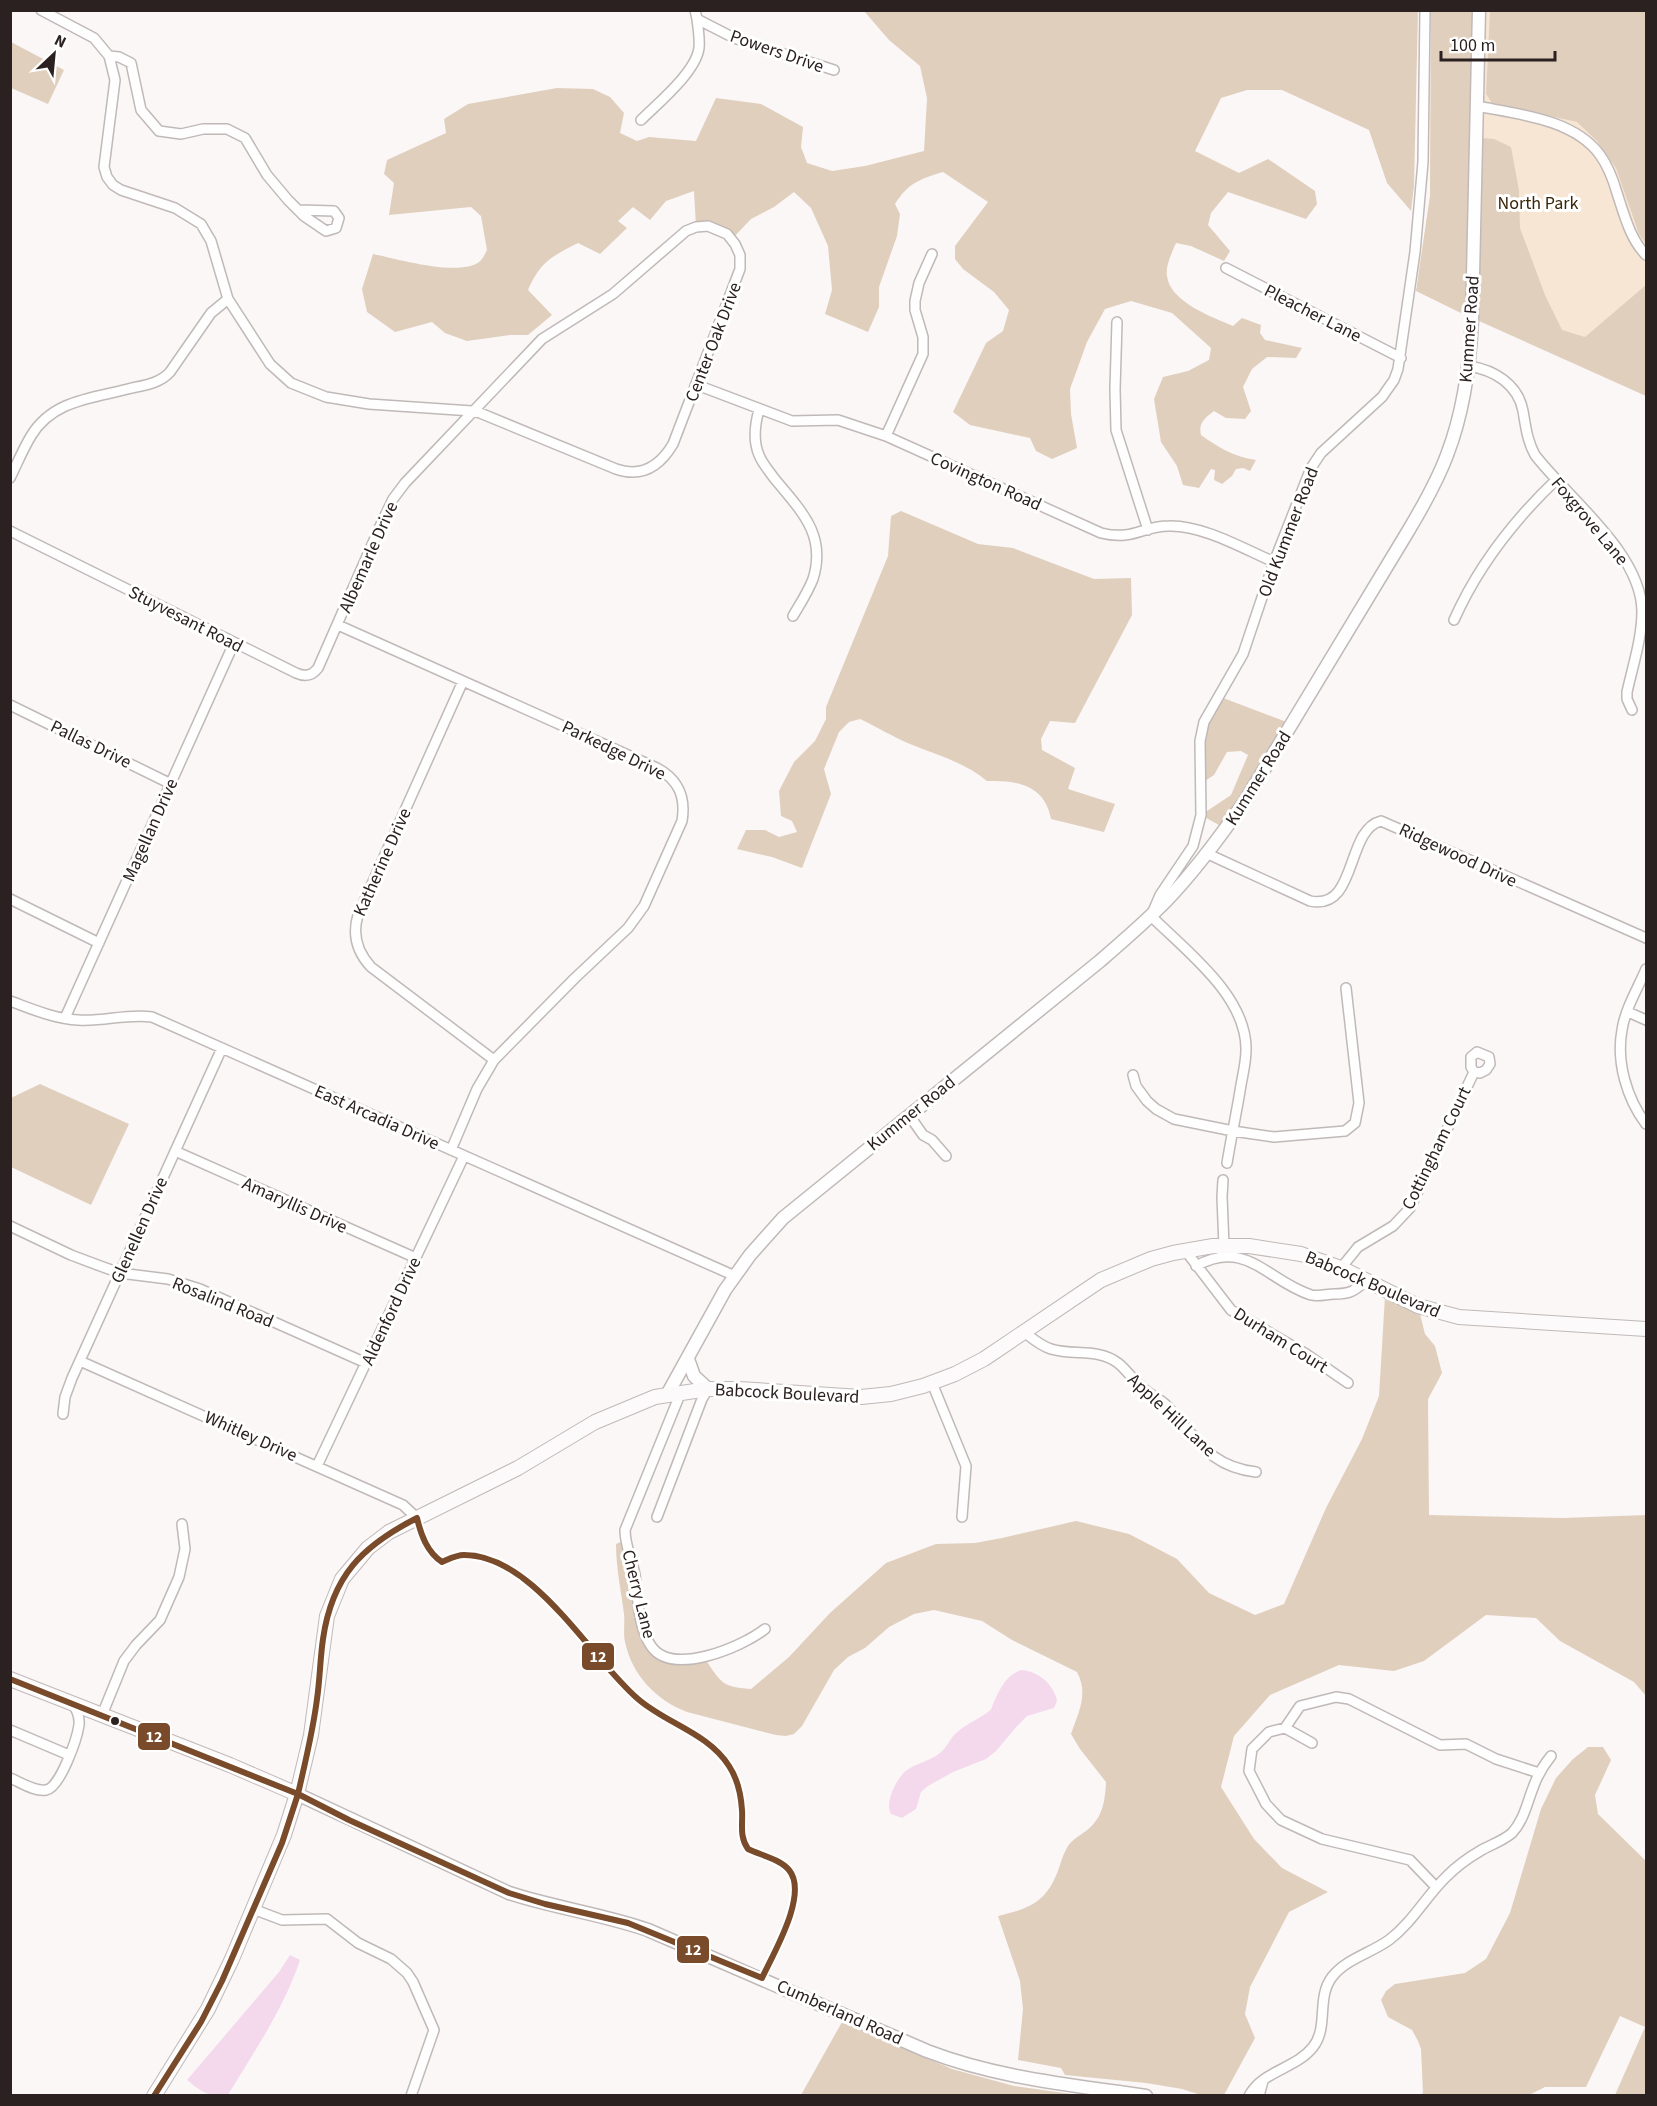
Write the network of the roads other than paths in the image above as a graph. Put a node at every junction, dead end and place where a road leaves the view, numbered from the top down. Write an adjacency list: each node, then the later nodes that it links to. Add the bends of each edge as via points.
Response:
1 (41, 10): 5 (street, via 93,38)
2 (1425, 10): 15 (street, Old Kummer Road, via 1423,162)
3 (1479, 10): 7 (street, Kummer Road)
4 (696, 15): 6 (street, Powers Drive, via 734,38); 8 (street, via 699,48 695,61)
5 (109, 56): 9 (street, via 131,63 141,110 159,130 181,134 227,129 245,138 267,175); 13 (street, Center Oak Drive, via 115,80 104,167 107,177 121,190 175,208 201,224 211,241)
6 (834, 70)
7 (1477, 106): 11 (street, via 1556,125 1588,142 1607,166 1633,236); 16 (street, Kummer Road)
8 (641, 120)
9 (299, 210)
10 (932, 254): 20 (street, via 915,301 923,354)
11 (1647, 255)
12 (1226, 268): 15 (street, Pleacher Lane)
13 (228, 299): 19 (street, Center Oak Drive, via 270,364 291,383 326,397 369,404); 21 (street, via 211,312 163,379 78,400 48,416 31,436)
14 (1117, 322): 23 (street, via 1116,430)
15 (1401, 358): 25 (street, Old Kummer Road, via 1394,380 1382,397 1316,460)
16 (1469, 366): 22 (street, Foxgrove Lane, via 1491,372 1509,384 1521,403 1529,444); 34 (street, Kummer Road, via 1454,437 1432,489 1255,786)
17 (697, 385): 18 (street, Covington Road); 19 (street, Center Oak Drive, via 668,454 641,472 624,471); 19 (street, Center Oak Drive, via 740,262 735,244 727,234 702,226 686,231 613,294 545,336)
18 (759, 410): 20 (street, Covington Road, via 792,421 845,421); 26 (street, via 755,430 758,454 806,515 815,539 813,579)
19 (472, 411): 28 (street, Albemarle Drive, via 398,491)
20 (886, 436): 23 (street, Covington Road, via 1101,532 1125,536)
21 (10, 478)
22 (1556, 480): 27 (street, via 1496,547 1467,591); 32 (street, Foxgrove Lane, via 1620,551 1639,591 1641,619 1627,699)
23 (1148, 530): 25 (street, Covington Road, via 1170,525 1191,528)
24 (10, 531): 29 (street, Stuyvesant Road)
25 (1275, 562): 36 (street, Old Kummer Road, via 1242,654 1201,731 1202,815 1193,846 1160,895)
26 (794, 616)
27 (1454, 620)
28 (338, 625): 29 (street, Stuyvesant Road, via 318,668 306,676); 30 (street, Parkedge Drive)
29 (234, 643): 33 (street, Magellan Drive)
30 (463, 681): 46 (street, Katherine Drive, via 358,915 355,938 371,967); 46 (street, Parkedge Drive, via 663,771 679,787 684,810 653,888 636,918)
31 (10, 705): 33 (street, Pallas Drive)
32 (1632, 710)
33 (171, 784): 38 (street, Magellan Drive)
34 (1208, 854): 36 (street, Kummer Road); 37 (street, Ridgewood Drive, via 1318,902 1337,894 1366,834 1381,821)
35 (10, 899): 38 (street)
36 (1151, 916): 49 (street, Kummer Road); 51 (street, via 1221,986 1238,1011 1246,1049)
37 (1647, 938)
38 (99, 943): 43 (street, Magellan Drive)
39 (1647, 969): 42 (street)
40 (1346, 988): 51 (street, via 1359,1095 1355,1123 1335,1133 1274,1137)
41 (10, 1001): 43 (street, East Arcadia Drive)
42 (1628, 1012): 44 (street); 50 (street, via 1621,1040 1623,1072 1630,1096)
43 (65, 1018): 45 (street, East Arcadia Drive, via 153,1017)
44 (1647, 1020)
45 (222, 1048): 52 (street, East Arcadia Drive); 53 (street, Glenellen Drive)
46 (494, 1060): 52 (street, Parkedge Drive)
47 (1474, 1072): 63 (street, Cottingham Court, via 1410,1208 1393,1226 1358,1247)
48 (1133, 1076): 51 (street, via 1140,1093 1164,1114)
49 (909, 1115): 55 (street, via 923,1135); 65 (street, Kummer Road, via 783,1218)
50 (1647, 1124)
51 (1233, 1131): 56 (street)
52 (451, 1150): 54 (street, East Arcadia Drive)
53 (175, 1151): 61 (street, Amaryllis Drive); 64 (street, Glenellen Drive)
54 (464, 1156): 61 (street, Aldenford Drive); 65 (street, East Arcadia Drive)
55 (946, 1156)
56 (1227, 1163)
57 (1223, 1180): 59 (street)
58 (10, 1226): 64 (street, Rosalind Road, via 70,1255)
59 (1224, 1246): 60 (main road, Babcock Boulevard); 63 (main road, Babcock Boulevard, via 1290,1251)
60 (1185, 1250): 62 (street, Durham Court); 68 (main road, Babcock Boulevard, via 1101,1280)
61 (416, 1258): 71 (street, Aldenford Drive)
62 (1196, 1266): 66 (street, via 1207,1260 1238,1257 1312,1295 1344,1295); 73 (street, Durham Court, via 1231,1310)
63 (1341, 1268): 66 (main road, Babcock Boulevard)
64 (120, 1273): 70 (street, Glenellen Drive); 71 (street, Rosalind Road, via 200,1289)
65 (735, 1276): 69 (street, Kummer Road)
66 (1367, 1280): 67 (main road, Babcock Boulevard, via 1418,1306 1459,1317)
67 (1647, 1329)
68 (1024, 1332): 72 (main road, Babcock Boulevard, via 970,1367); 78 (street, Apple Hill Lane, via 1050,1349 1100,1355 1116,1362 1164,1403 1207,1453 1231,1466)
69 (688, 1359): 74 (street, via 694,1376); 75 (street, Kummer Road)
70 (80, 1361): 76 (street, Glenellen Drive, via 65,1397); 77 (street, Whitley Drive)
71 (366, 1363): 77 (street, Aldenford Drive)
72 (932, 1383): 74 (main road, Babcock Boulevard, via 861,1397); 80 (street, via 966,1466)
73 (1348, 1383)
74 (708, 1389): 75 (main road, Babcock Boulevard); 79 (street)
75 (674, 1394): 81 (main road, Babcock Boulevard, via 655,1397 608,1416 518,1468); 83 (street, Cherry Lane, via 625,1530 646,1638 659,1655 684,1660 716,1653)
76 (63, 1414)
77 (318, 1466): 81 (street, Whitley Drive, via 403,1505)
78 (1256, 1472)
79 (657, 1516)
80 (962, 1517)
81 (417, 1518): 95 (main road, Babcock Boulevard, via 368,1548 342,1580 330,1605 314,1716)
82 (182, 1524): 86 (street, via 185,1549 179,1577 159,1620 124,1661)
83 (765, 1629)
84 (10, 1678): 85 (main road, Cumberland Road)
85 (72, 1703): 86 (main road, Cumberland Road); 87 (street)
86 (100, 1714): 87 (street); 95 (main road, Cumberland Road)
87 (79, 1727): 91 (street)
88 (1285, 1728): 90 (street); 93 (street, via 1300,1706 1335,1697 1349,1699 1440,1745 1466,1744); 96 (street, via 1269,1732 1252,1749 1249,1771 1266,1804 1281,1820 1322,1839 1410,1860)
89 (10, 1730): 91 (street)
90 (1312, 1743)
91 (69, 1755): 94 (street, via 51,1789 41,1790)
92 (1551, 1756): 93 (street)
93 (1539, 1773): 96 (street, via 1524,1814 1509,1836 1481,1850)
94 (10, 1778)
95 (297, 1794): 97 (main road, Babcock Boulevard); 101 (street, Cumberland Road, via 509,1893 648,1930 951,2060 1005,2075)
96 (1436, 1887): 98 (street, via 1398,1933 1339,1970 1324,1993 1316,2043 1299,2061)
97 (254, 1910): 99 (main road, Babcock Boulevard, via 208,2009); 100 (street, via 282,1920 327,1919 407,1973 434,2026)
98 (1263, 2081): 102 (street); 103 (street)
99 (154, 2096)
100 (411, 2096)
101 (1146, 2096)
102 (1249, 2096)
103 (1259, 2096)

